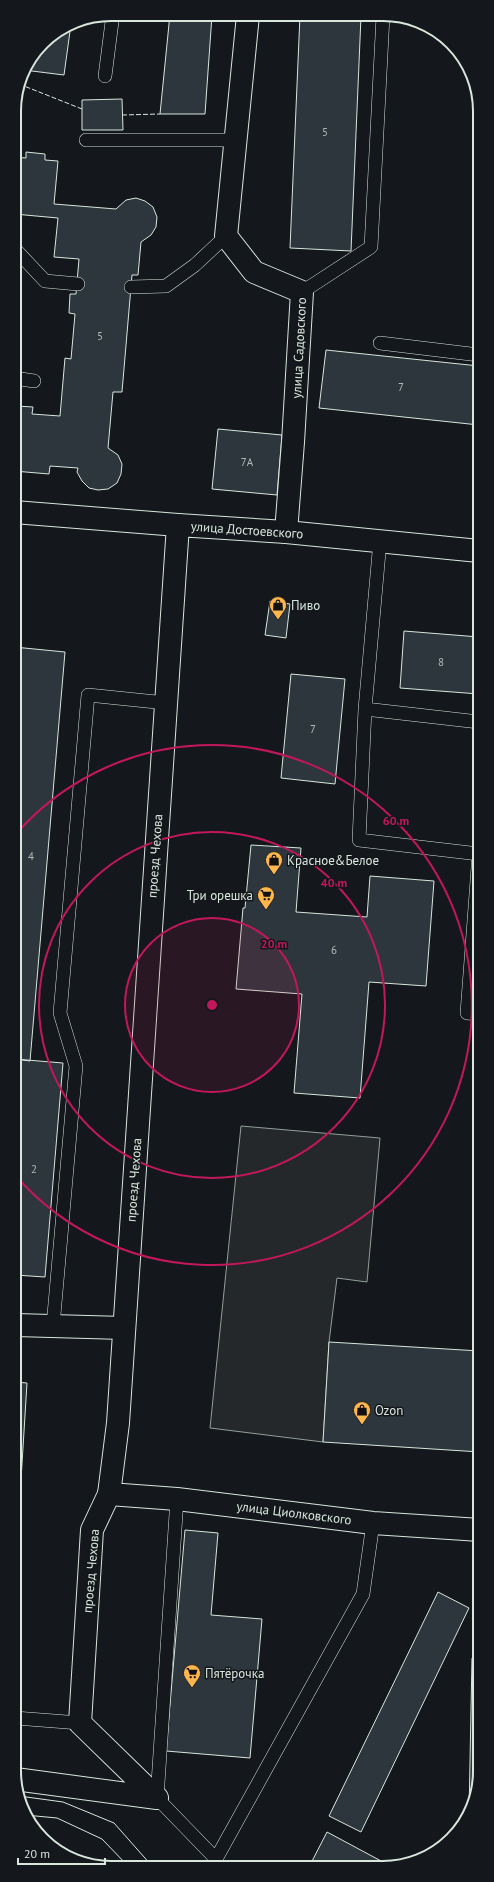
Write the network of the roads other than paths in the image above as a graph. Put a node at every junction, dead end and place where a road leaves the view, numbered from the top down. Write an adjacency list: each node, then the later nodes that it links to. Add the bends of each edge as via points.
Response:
1 (112, 21): 4 (lane)
2 (247, 21): 6 (street)
3 (383, 21): 11 (lane, via 371,247)
4 (105, 76)
5 (86, 140): 6 (lane)
6 (236, 140): 7 (street)
7 (226, 236): 10 (lane, via 195,265 166,286); 11 (street, улица Садовского, via 254,272)
8 (21, 256): 9 (lane, via 45,282)
9 (78, 284)
10 (131, 287)
11 (302, 292): 18 (street, улица Садовского)
12 (380, 343): 13 (lane)
13 (473, 354)
14 (21, 379): 15 (lane)
15 (34, 381)
16 (21, 513): 17 (street, улица Достоевского)
17 (178, 525): 18 (street, улица Достоевского); 21 (street, проезд Чехова)
18 (286, 532): 19 (street, улица Достоевского)
19 (380, 541): 20 (street, улица Достоевского); 22 (lane)
20 (473, 550)
21 (166, 703): 28 (lane, via 88,695 60,1013 76,1066); 29 (street, проезд Чехова)
22 (365, 709): 23 (lane); 24 (lane, via 359,840)
23 (473, 721)
24 (473, 853)
25 (473, 934): 26 (lane, via 467,1013)
26 (473, 1013)
27 (21, 1325): 28 (street)
28 (53, 1326): 29 (street)
29 (124, 1328): 30 (street, проезд Чехова, via 118,1424)
30 (109, 1494): 31 (street, улица Циолковского); 35 (street, проезд Чехова, via 92,1530)
31 (177, 1499): 32 (street, улица Циолковского); 37 (lane)
32 (373, 1523): 33 (street, улица Циолковского); 39 (lane, via 363,1594)
33 (473, 1530)
34 (21, 1718): 35 (lane)
35 (80, 1723): 37 (street)
36 (22, 1780): 37 (street)
37 (157, 1798): 38 (lane)
38 (213, 1861)
39 (216, 1861)

